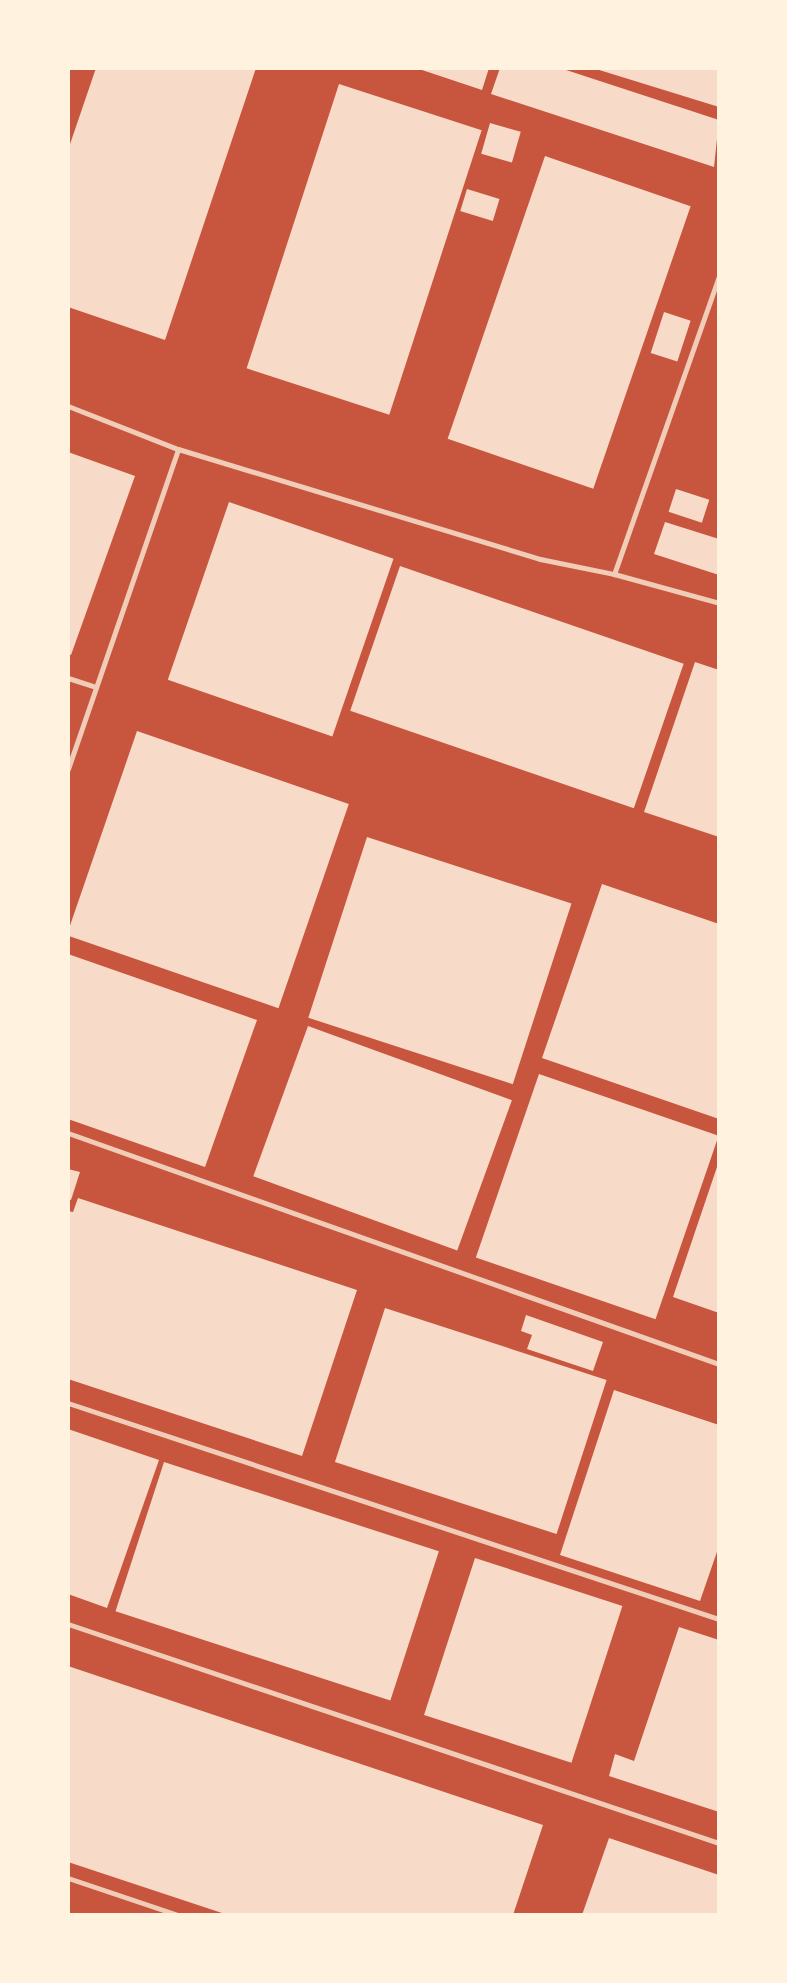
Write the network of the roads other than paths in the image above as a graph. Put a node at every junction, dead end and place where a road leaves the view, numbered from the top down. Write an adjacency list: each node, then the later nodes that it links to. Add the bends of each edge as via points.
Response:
1 (719, 276): 4 (lane)
2 (68, 406): 3 (lane)
3 (178, 449): 4 (lane, via 540,559); 7 (lane)
4 (614, 574): 5 (lane)
5 (719, 603)
6 (68, 678): 7 (lane)
7 (96, 687): 8 (lane)
8 (68, 769)
9 (68, 1133): 10 (lane)
10 (719, 1364)
11 (68, 1403): 12 (lane)
12 (719, 1619)
13 (68, 1623): 14 (lane)
14 (719, 1843)
15 (68, 1878): 16 (lane)
16 (178, 1915)

